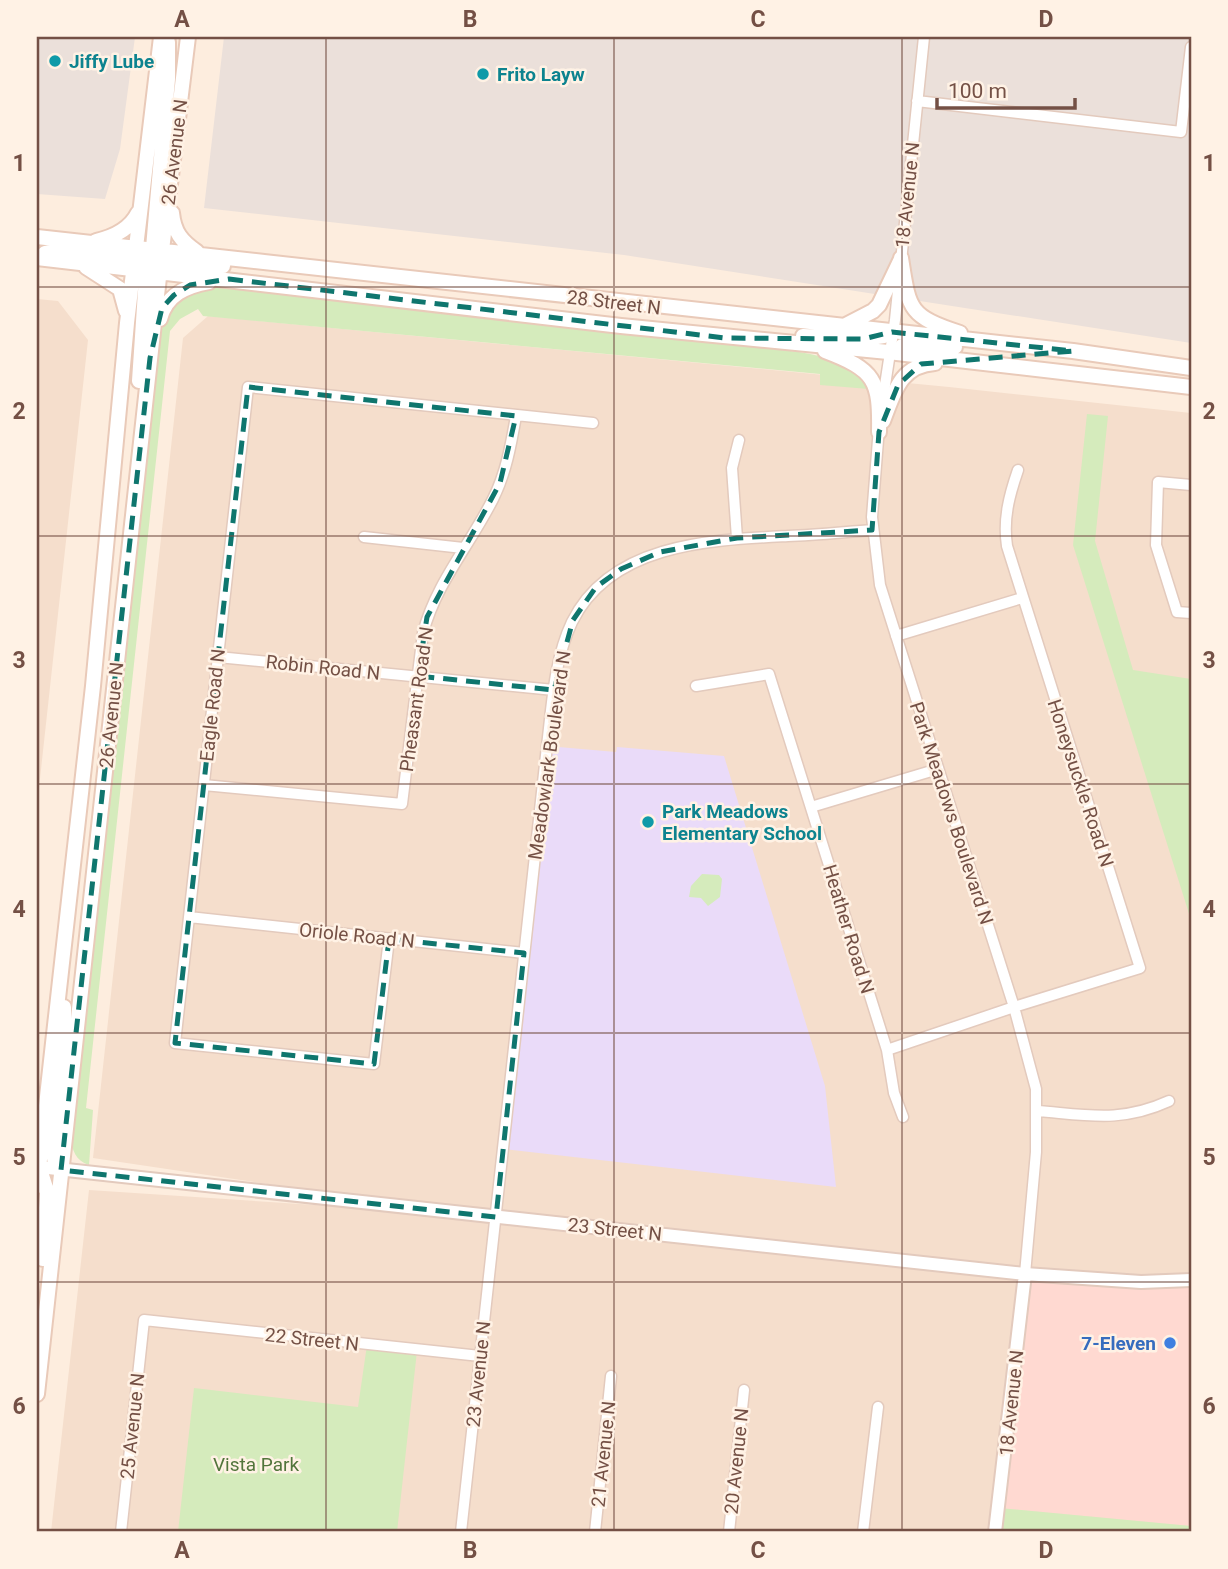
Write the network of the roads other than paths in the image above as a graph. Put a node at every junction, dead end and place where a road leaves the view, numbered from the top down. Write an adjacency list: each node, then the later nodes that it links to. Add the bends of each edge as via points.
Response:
1 (161, 37): 9 (main road, 26 Avenue N)
2 (168, 37): 15 (main road, via 168,79)
3 (188, 37): 8 (main road, 26 Avenue N)
4 (924, 37): 6 (street, 18 Avenue N)
5 (1191, 47): 7 (street)
6 (917, 101): 7 (street); 14 (street, 18 Avenue N)
7 (1186, 133)
8 (169, 192): 12 (main road, via 174,228 184,243); 15 (main road, 26 Avenue N)
9 (141, 208): 11 (main road, via 133,224); 15 (main road, 26 Avenue N)
10 (37, 237): 11 (main road, 28 Street N)
11 (87, 243): 15 (main road, 28 Street N)
12 (201, 255): 15 (main road, 28 Street N); 17 (main road, 28 Street N)
13 (37, 257): 15 (main road, via 59,251); 16 (main road, 28 Street N)
14 (901, 258): 20 (main road, via 873,311); 21 (street, 18 Avenue N); 23 (main road, via 909,304 918,314)
15 (148, 260): 16 (main road, 28 Street N); 17 (main road); 18 (main road, 28 Street N); 19 (main road, 26 Avenue N); 27 (main road, 26 Avenue N); 37 (main road)
16 (78, 263): 19 (main road, via 120,289)
17 (305, 267): 20 (main road, 28 Street N)
18 (229, 279): 22 (main road, 28 Street N); 27 (main road, via 190,285 174,295 162,308)
19 (127, 323): 55 (main road, 26 Avenue N)
20 (842, 326): 21 (main road, 28 Street N)
21 (892, 332): 22 (main road, via 863,339); 23 (main road, 28 Street N); 26 (street, 18 Avenue N)
22 (725, 338): 24 (main road, 28 Street N)
23 (986, 342): 25 (main road, 28 Street N)
24 (807, 344): 26 (main road, 28 Street N); 33 (main road, via 842,358 871,377 880,407)
25 (1073, 351): 26 (main road, via 1039,354 903,346); 29 (main road, 28 Street N)
26 (888, 352): 28 (main road, 28 Street N); 33 (street, Park Meadows Boulevard N)
27 (150, 358): 37 (main road, 26 Avenue N)
28 (966, 361): 30 (main road, 28 Street N); 33 (main road, via 921,364 908,372)
29 (1191, 368)
30 (1191, 387)
31 (516, 416): 32 (street, Eagle Road N); 41 (street, Pheasant Road N, via 501,481); 45 (street, Eagle Road N, via 248,387)
32 (593, 423)
33 (879, 432): 38 (street, Park Meadows Boulevard N)
34 (739, 440): 40 (street, via 732,468)
35 (1018, 470): 42 (street, Honeysuckle Road N, via 1007,504 1005,532)
36 (1191, 485): 43 (street, via 1158,482 1156,545 1177,612)
37 (136, 488): 63 (main road, 26 Avenue N)
38 (872, 530): 40 (street, Meadowlark Boulevard N); 44 (street, Park Meadows Boulevard N, via 880,585)
39 (364, 537): 41 (street)
40 (737, 538): 48 (street, Meadowlark Boulevard N, via 660,552 602,582 573,620)
41 (463, 548): 46 (street, Pheasant Road N, via 427,617)
42 (1022, 598): 44 (street); 56 (street, Honeysuckle Road N, via 1140,968)
43 (1191, 613)
44 (896, 636): 49 (street, Park Meadows Boulevard N)
45 (218, 657): 46 (street, Robin Road N); 50 (street, Eagle Road N)
46 (418, 676): 48 (street, Robin Road N); 50 (street, Pheasant Road N, via 402,804)
47 (696, 686): 51 (street, Heather Road N, via 769,674)
48 (554, 690): 54 (street, Meadowlark Boulevard N)
49 (938, 769): 51 (street); 56 (street, Park Meadows Boulevard N)
50 (204, 785): 52 (street, Eagle Road N)
51 (811, 807): 57 (street, Heather Road N)
52 (189, 917): 53 (street, Oriole Road N); 53 (street, Eagle Road N, via 175,1043 201,1046 374,1064)
53 (389, 939): 54 (street, Oriole Road N)
54 (524, 953): 65 (street, Meadowlark Boulevard N)
55 (60, 977): 61 (main road, 26 Avenue N); 63 (main road, via 65,1010 53,1153)
56 (1014, 1007): 57 (street); 59 (street, Park Meadows Boulevard N, via 1036,1089)
57 (887, 1050): 60 (street, Heather Road N)
58 (1169, 1101): 59 (street, via 1122,1116)
59 (1037, 1111): 66 (street, Park Meadows Boulevard N)
60 (903, 1117)
61 (41, 1123): 62 (main road, 26 Avenue N)
62 (38, 1167): 63 (street, 23 Street N); 64 (main road, 26 Avenue N); 69 (main road, via 47,1191 41,1297)
63 (61, 1170): 65 (street, 23 Street N); 69 (main road, 26 Avenue N)
64 (37, 1186)
65 (496, 1217): 66 (street, 23 Street N); 70 (street, 23 Avenue N)
66 (1025, 1273): 67 (street, 23 Street N, via 1141,1282); 80 (street, 18 Avenue N)
67 (1191, 1280)
68 (144, 1320): 70 (street, 22 Street N); 75 (street, 25 Avenue N)
69 (44, 1328): 73 (main road, 26 Avenue N)
70 (480, 1356): 76 (street, 23 Avenue N)
71 (611, 1376): 77 (street, 21 Avenue N)
72 (744, 1390): 78 (street, 20 Avenue N)
73 (37, 1394)
74 (878, 1407): 79 (street)
75 (121, 1532)
76 (461, 1532)
77 (595, 1532)
78 (729, 1532)
79 (863, 1532)
80 (995, 1532)

